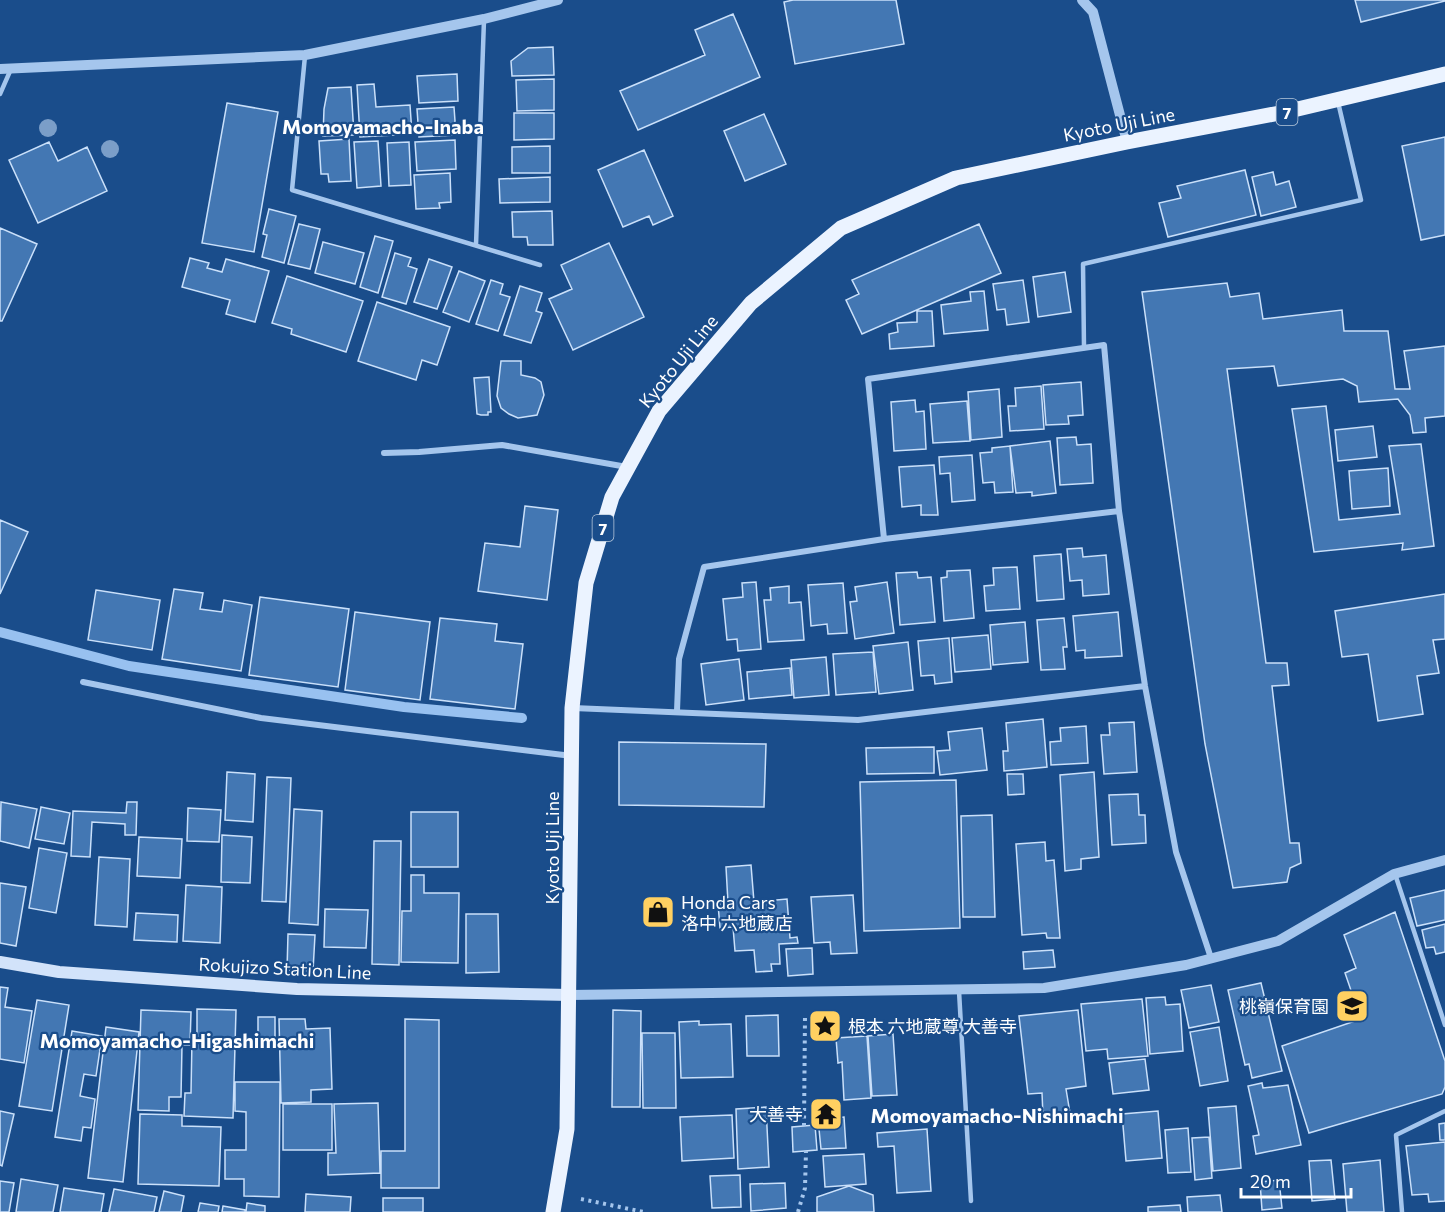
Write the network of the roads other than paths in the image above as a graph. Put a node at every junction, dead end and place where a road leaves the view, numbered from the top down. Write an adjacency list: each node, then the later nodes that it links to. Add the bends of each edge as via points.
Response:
1 (558, 0): 3 (street)
2 (1082, 0): 9 (street, via 1094,12)
3 (484, 19): 4 (street); 10 (lane)
4 (305, 55): 5 (street); 10 (lane, via 292,190)
5 (6, 68): 7 (lane)
6 (1445, 74): 8 (main road, Kyoto Uji Line / 7)
7 (0, 94)
8 (1338, 100): 9 (main road, Kyoto Uji Line / 7); 12 (lane, via 1360,200 1083,264)
9 (1127, 142): 14 (main road, Kyoto Uji Line / 7, via 956,178 841,228 751,303 659,411)
10 (476, 245): 11 (lane)
11 (540, 265)
12 (1084, 348): 15 (street, via 1104,345); 16 (street, via 868,379)
13 (384, 453): 14 (street, via 502,445)
14 (629, 467): 19 (main road, Kyoto Uji Line / 7, via 612,497 586,583)
15 (1119, 511): 16 (street); 18 (street)
16 (884, 539): 20 (street, via 704,567 679,659)
17 (83, 682): 21 (street, via 261,718)
18 (1145, 686): 20 (street, via 858,720); 24 (street, via 1176,852)
19 (572, 708): 20 (street); 21 (main road, Kyoto Uji Line / 7)
20 (676, 711)
21 (572, 756): 27 (main road, Kyoto Uji Line / 7)
22 (1445, 860): 23 (street)
23 (1394, 874): 24 (street, via 1278,941); 28 (lane)
24 (1211, 958): 26 (street, via 1044,988)
25 (0, 962): 27 (main road, Rokujizo Station Line, via 59,972 285,988)
26 (959, 989): 27 (street); 30 (lane)
27 (570, 995): 31 (main road, Kyoto Uji Line / 7, via 567,1129)
28 (1445, 1025)
29 (1445, 1111): 32 (lane, via 1396,1135)
30 (971, 1201)
31 (553, 1212)
32 (1402, 1212)

